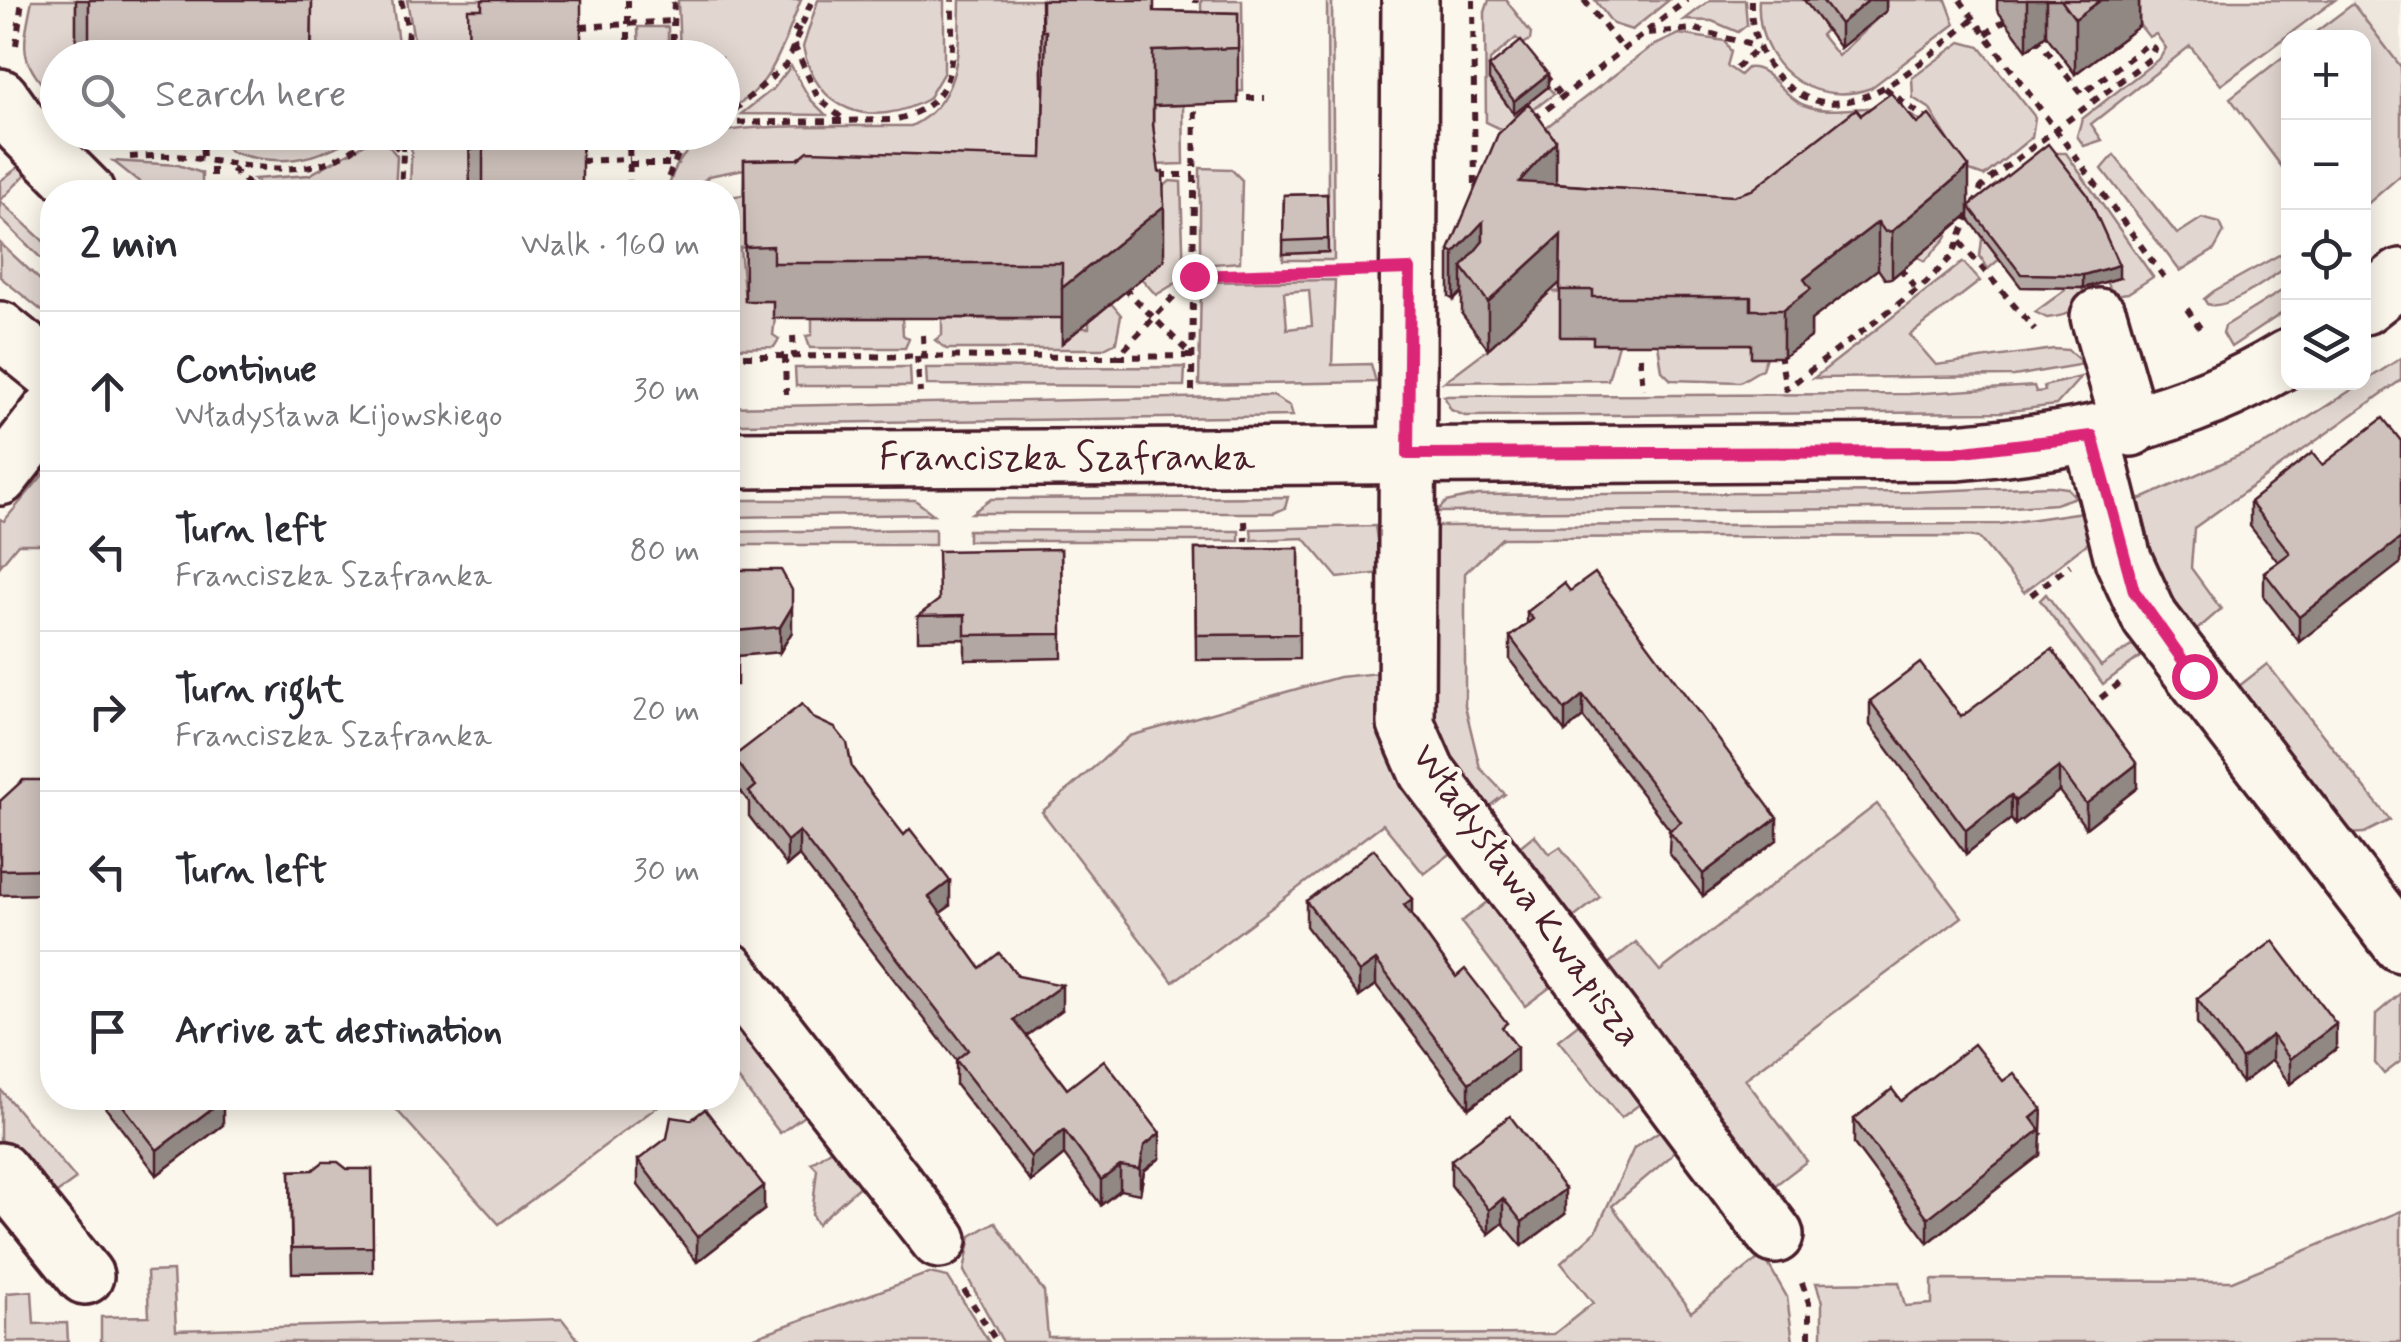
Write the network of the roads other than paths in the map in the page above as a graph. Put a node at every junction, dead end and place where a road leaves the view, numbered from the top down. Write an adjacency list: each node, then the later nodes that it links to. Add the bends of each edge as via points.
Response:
1 (1410, 0): 14 (street)
2 (8, 72): 3 (street, via 22,128)
3 (40, 138)
4 (62, 150): 5 (street)
5 (106, 174)
6 (2401, 277): 7 (street)
7 (2371, 301)
8 (2099, 317): 13 (street)
9 (0, 330): 10 (street)
10 (40, 362)
11 (2281, 362): 13 (street, Franciszka Szafranka, via 2192,407)
12 (40, 425): 16 (street)
13 (2112, 432): 14 (street, Franciszka Szafranka, via 1956,452); 17 (street, via 2124,560 2150,618)
14 (1408, 454): 15 (street, Franciszka Szafranka); 20 (street, Władysława Kwapisza, via 1406,724 1420,760)
15 (740, 460)
16 (0, 477)
17 (2401, 944)
18 (740, 985): 21 (street)
19 (0, 1171): 22 (street)
20 (1775, 1235)
21 (938, 1240)
22 (84, 1276)

